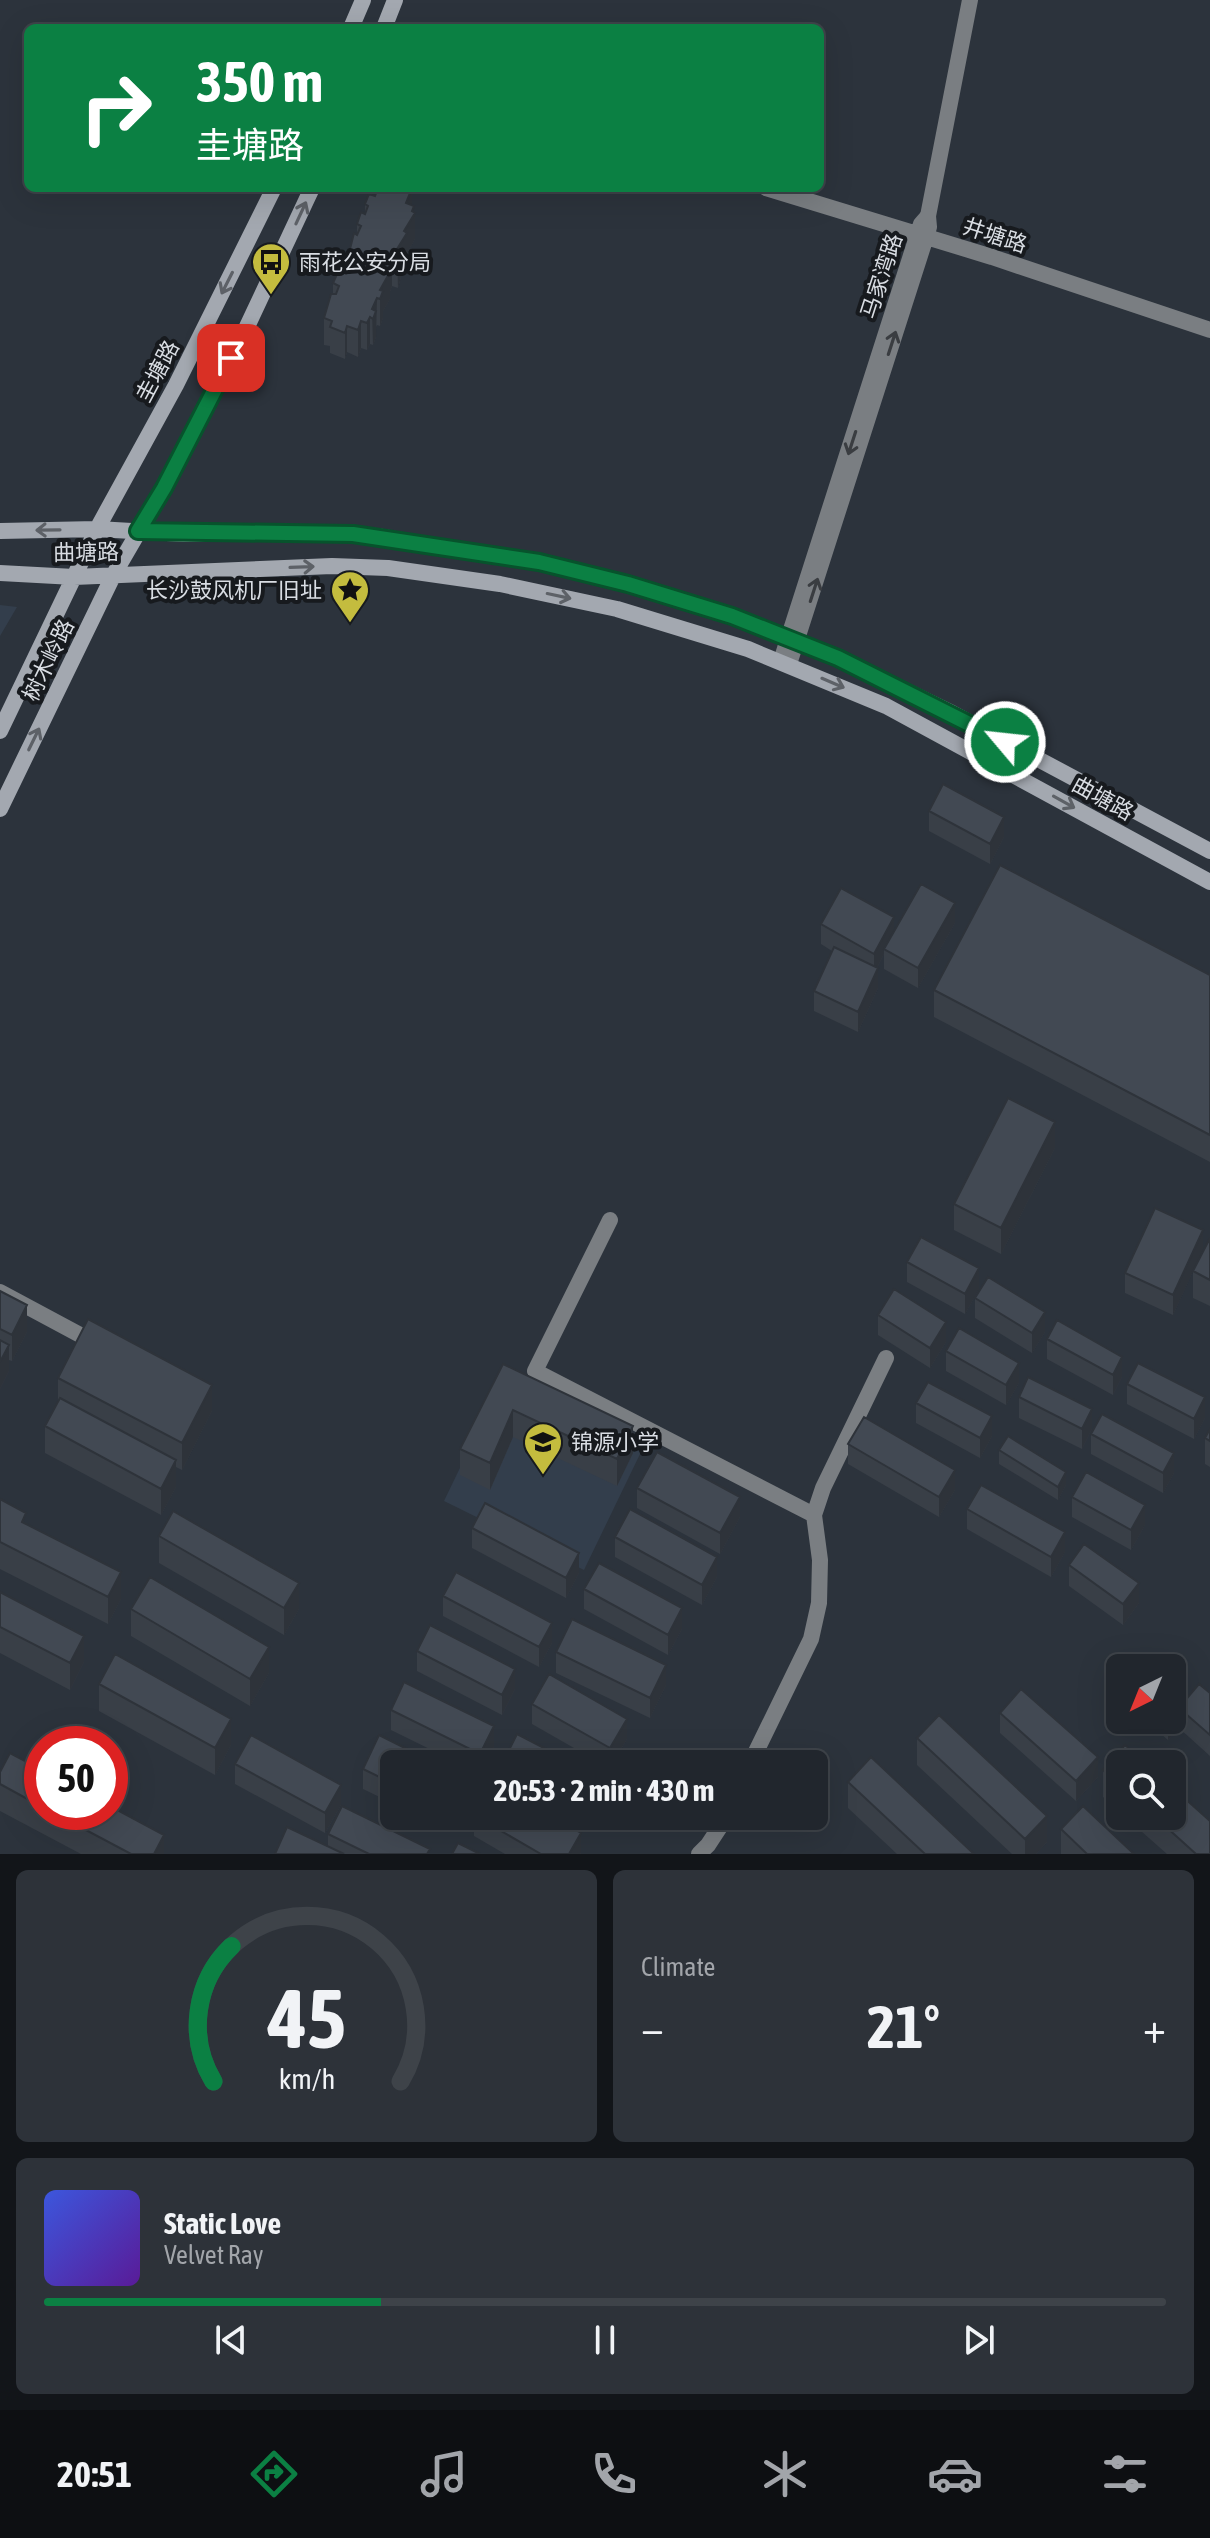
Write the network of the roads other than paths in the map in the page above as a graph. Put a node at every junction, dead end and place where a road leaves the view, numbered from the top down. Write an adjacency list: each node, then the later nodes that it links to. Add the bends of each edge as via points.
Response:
1 (363, 0): 4 (main road)
2 (970, 0): 11 (street, 马家湾路)
3 (394, 3): 5 (main road); 6 (street)
4 (353, 24)
5 (386, 24)
6 (391, 24)
7 (272, 192): 14 (main road, 圭塘路, one-way to 14)
8 (310, 192): 16 (main road, one-way to 8, via 245,331)
9 (782, 192): 11 (street, 井塘路)
10 (814, 192): 11 (street, 井塘路)
11 (924, 228): 12 (street, 井塘路); 13 (street, 井塘路); 20 (street, 马家湾路)
12 (1210, 319)
13 (1210, 330)
14 (97, 529): 15 (main road, 曲塘路, one-way to 15); 16 (main road, 曲塘路); 19 (main road, 树木岭路)
15 (0, 531)
16 (138, 531): 18 (main road, 树木岭路); 20 (main road, 曲塘路, via 376,536 539,562 717,611)
17 (0, 573): 19 (main road, 曲塘路)
18 (114, 574): 19 (main road, 曲塘路); 21 (main road, 曲塘路, one-way to 21, via 332,566 404,570 617,609); 23 (main road, 树木岭路, one-way to 18)
19 (74, 577): 22 (main road, 树木岭路)
20 (793, 640): 21 (street, 马家湾路); 24 (main road, 曲塘路, via 952,713)
21 (785, 663): 25 (main road, 曲塘路, one-way to 25, via 886,706)
22 (0, 731)
23 (0, 809)
24 (1210, 851)
25 (1210, 882)
26 (610, 1220): 30 (street, via 535,1371)
27 (0, 1292): 28 (street)
28 (118, 1354)
29 (886, 1358): 30 (street)
30 (814, 1515): 31 (street, via 819,1603 811,1639)
31 (757, 1750)
32 (718, 1830): 33 (street)
33 (699, 1854)

